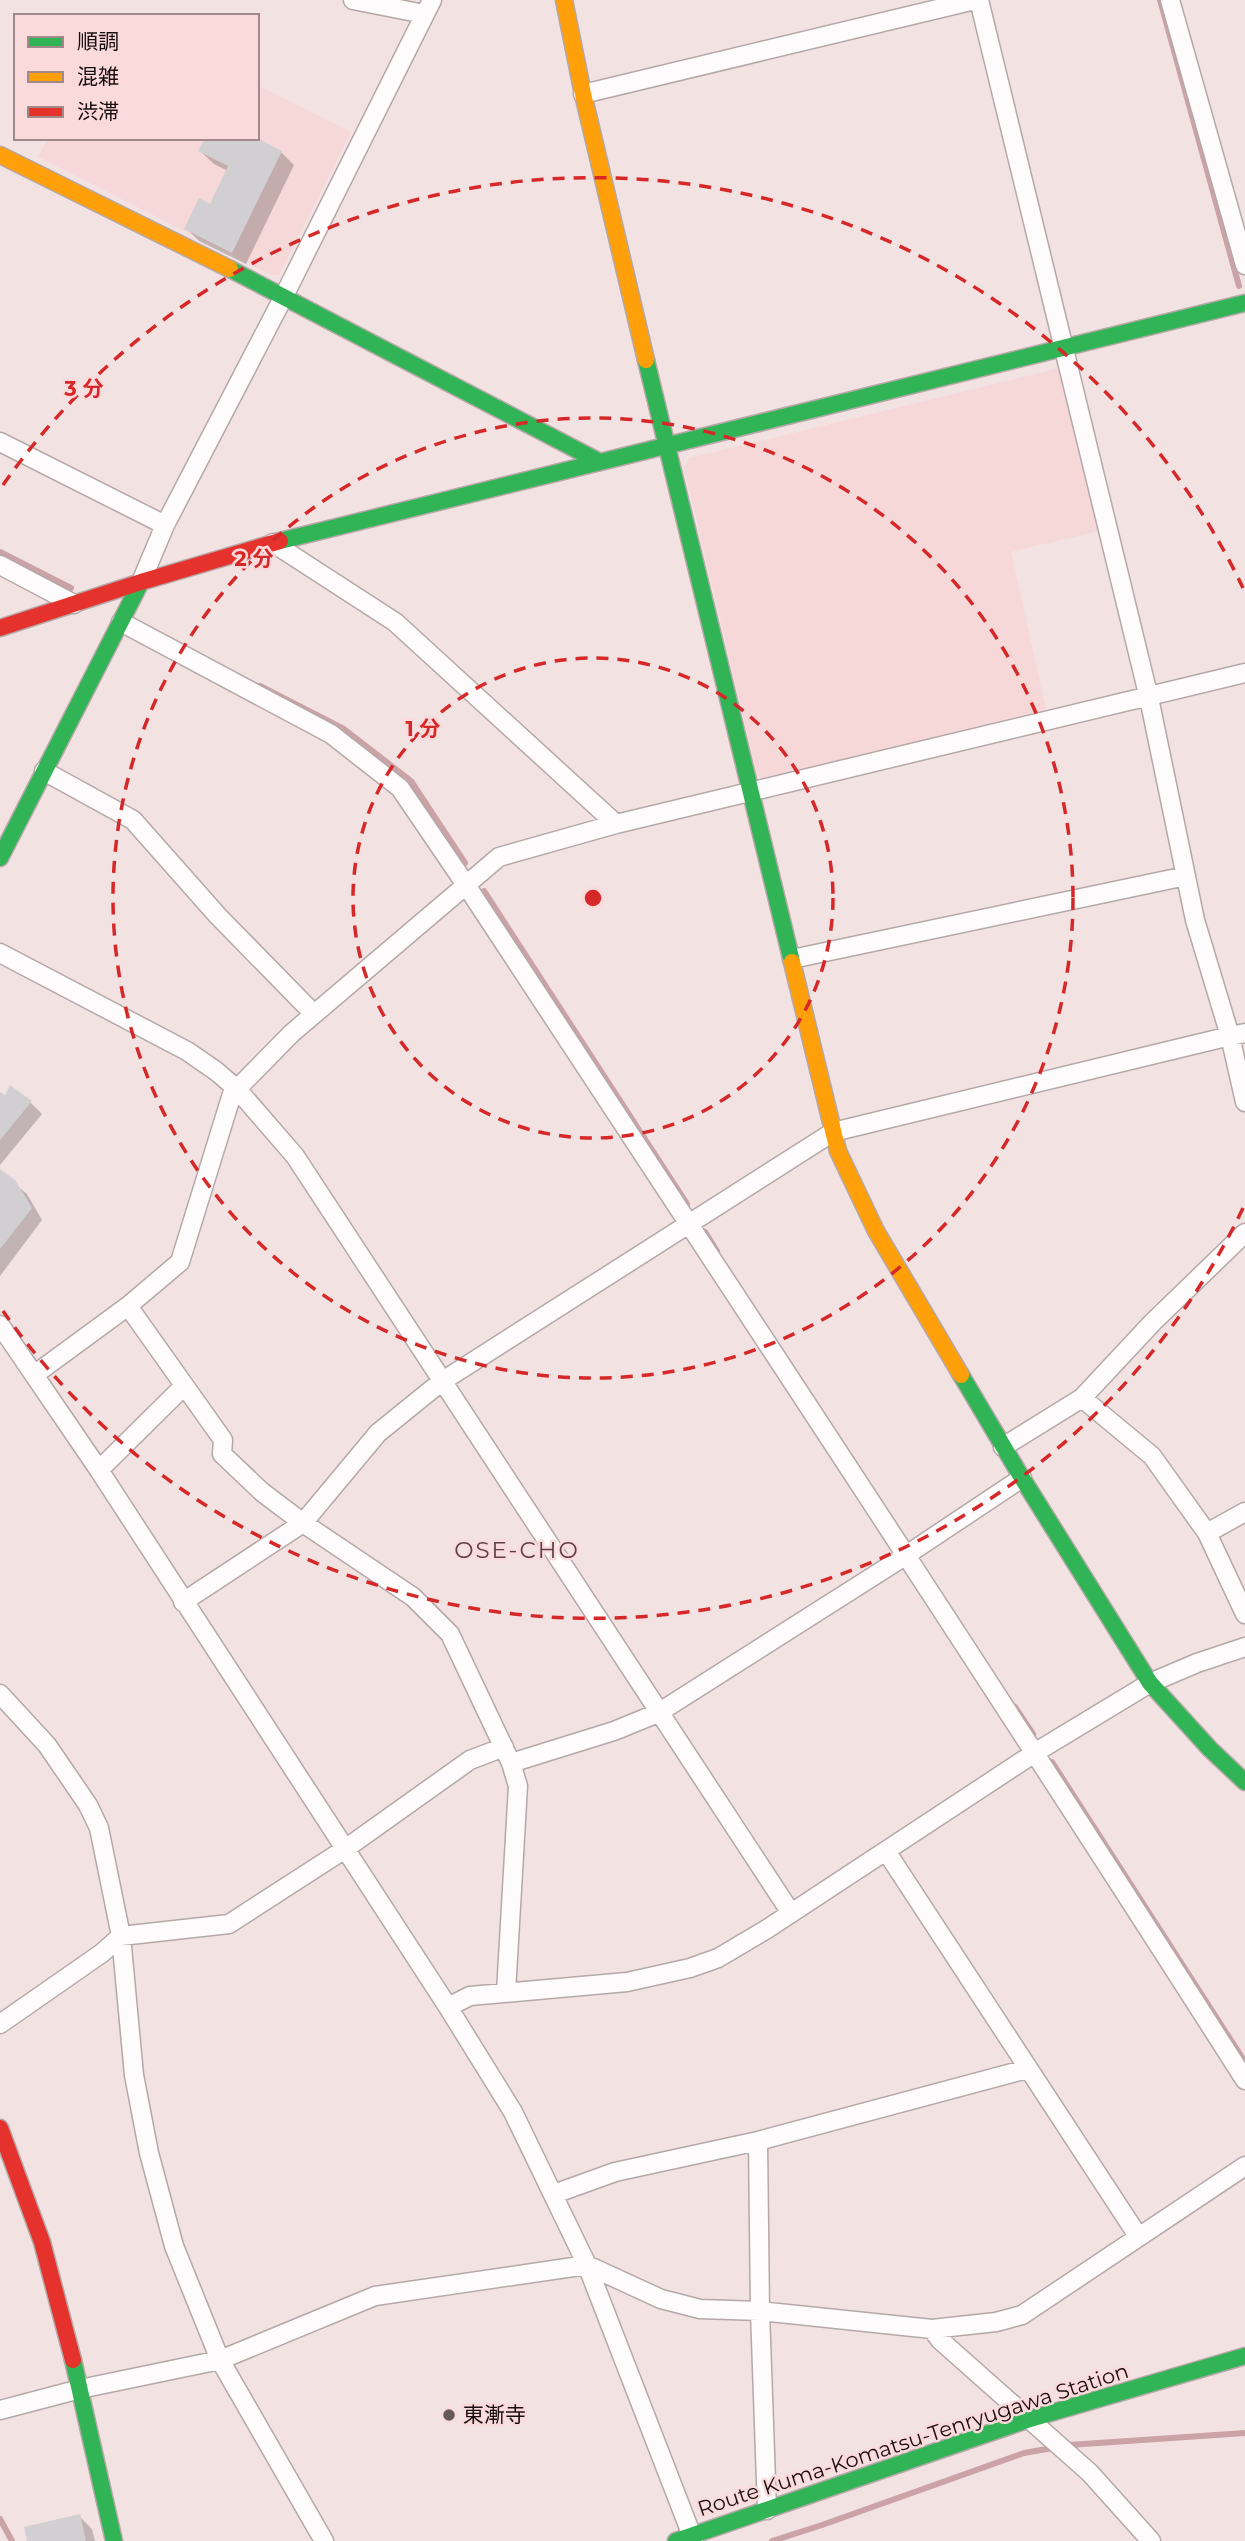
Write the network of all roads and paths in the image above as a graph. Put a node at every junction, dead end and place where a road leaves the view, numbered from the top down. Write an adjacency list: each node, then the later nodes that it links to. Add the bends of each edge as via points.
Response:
1 (353, 0): 5 (street)
2 (564, 0): 6 (street)
3 (977, 0): 6 (street); 11 (street)
4 (1170, 0): 8 (street)
5 (428, 7): 9 (street)
6 (583, 94): 13 (street)
7 (0, 155): 9 (street)
8 (1245, 265)
9 (284, 296): 14 (street); 15 (street)
10 (1245, 303): 11 (street)
11 (1065, 350): 13 (street); 23 (street)
12 (0, 442): 15 (street)
13 (666, 446): 14 (street); 25 (street)
14 (600, 461): 16 (street)
15 (165, 526): 18 (street)
16 (273, 543): 18 (street); 26 (street, via 395,622)
17 (0, 565): 19 (street)
18 (141, 582): 19 (street); 20 (street)
19 (74, 604): 21 (street)
20 (121, 622): 24 (street); 29 (street, via 331,734 400,788)
21 (0, 628)
22 (1245, 673): 23 (street)
23 (1149, 698): 25 (street); 28 (street)
24 (44, 771): 27 (street); 32 (street, via 133,820)
25 (750, 793): 26 (street); 31 (street)
26 (616, 824): 29 (street, via 499,857)
27 (0, 858)
28 (1186, 877): 31 (street); 33 (street, via 1195,919)
29 (466, 885): 32 (street); 37 (street)
30 (0, 953): 34 (street, via 187,1051)
31 (792, 959): 36 (street)
32 (314, 1014): 34 (street)
33 (1237, 1034): 35 (street); 36 (street)
34 (237, 1089): 39 (street, via 180,1262); 42 (street, via 295,1157)
35 (1245, 1102)
36 (833, 1132): 37 (street); 45 (street, via 876,1231)
37 (688, 1223): 42 (street); 51 (street)
38 (1245, 1233): 44 (street)
39 (128, 1306): 41 (street); 43 (street)
40 (0, 1325): 41 (street)
41 (34, 1375): 46 (street)
42 (440, 1382): 49 (street, via 378,1433); 57 (street)
43 (184, 1386): 46 (street); 49 (street, via 223,1440 222,1454)
44 (1082, 1398): 45 (street); 50 (street, via 1152,1456)
45 (1003, 1447): 47 (street)
46 (99, 1470): 52 (street)
47 (1022, 1478): 51 (street); 55 (street)
48 (1245, 1512): 50 (street)
49 (303, 1523): 52 (street); 59 (street, via 413,1597 450,1634)
50 (1207, 1533): 53 (street)
51 (905, 1556): 57 (street); 58 (street)
52 (183, 1602): 61 (street)
53 (1245, 1614)
54 (1245, 1647): 55 (street)
55 (1150, 1683): 58 (street); 60 (street)
56 (0, 1694): 64 (street, via 47,1745 88,1805 102,1840)
57 (658, 1713): 59 (street, via 614,1731); 63 (street)
58 (1036, 1752): 62 (street); 69 (street)
59 (508, 1755): 61 (street, via 470,1760); 65 (street, via 518,1786)
60 (1245, 1782)
61 (345, 1849): 64 (street, via 229,1924); 66 (street)
62 (887, 1852): 63 (street); 68 (street)
63 (790, 1913): 65 (street, via 718,1958 690,1968 627,1982)
64 (121, 1936): 67 (street); 79 (street, via 134,2075 149,2153 174,2246)
65 (506, 1992): 66 (street, via 470,1996)
66 (448, 2007): 73 (street, via 513,2112)
67 (0, 2024)
68 (1027, 2069): 71 (street); 74 (street)
69 (1245, 2080)
70 (0, 2128): 80 (street, via 42,2242)
71 (758, 2141): 73 (street, via 615,2172); 76 (street)
72 (1245, 2166): 74 (street)
73 (554, 2194): 75 (street)
74 (1138, 2236): 77 (street, via 1022,2315)
75 (587, 2265): 76 (street, via 675,2305); 79 (street, via 375,2296); 84 (street)
76 (760, 2311): 77 (street); 83 (street)
77 (932, 2329): 82 (street)
78 (1245, 2356): 82 (street, Route Kuma-Komatsu-Tenryugawa Station)
79 (220, 2360): 80 (street); 86 (street)
80 (80, 2389): 81 (street); 85 (street)
81 (0, 2410)
82 (1030, 2419): 83 (street, Route Kuma-Komatsu-Tenryugawa Station); 87 (street, via 1090,2473)
83 (767, 2510): 84 (street, Route Kuma-Komatsu-Tenryugawa Station)
84 (687, 2539)
85 (114, 2541)
86 (324, 2541)
87 (1151, 2541)

